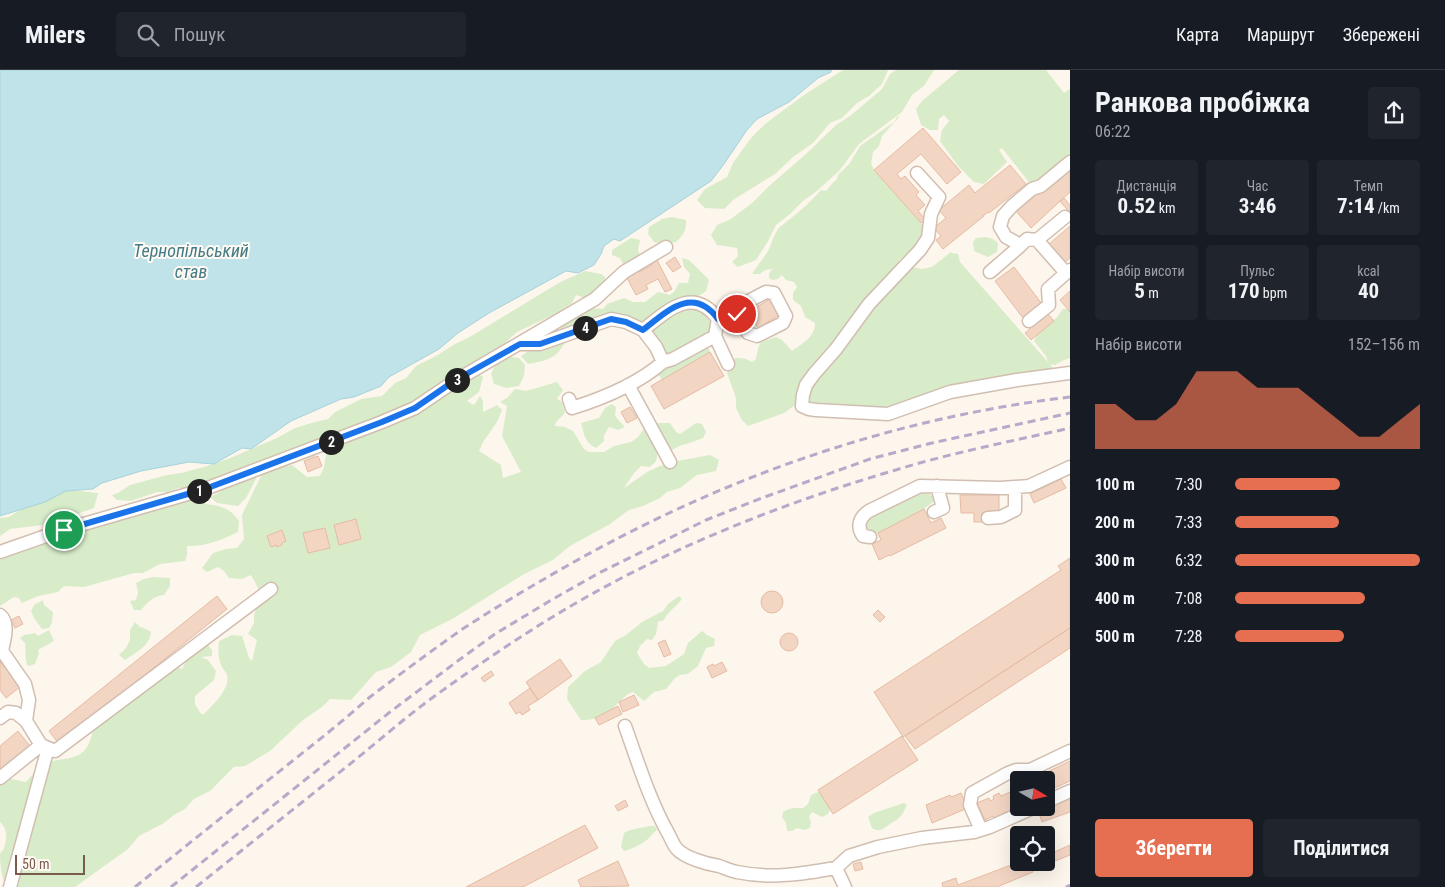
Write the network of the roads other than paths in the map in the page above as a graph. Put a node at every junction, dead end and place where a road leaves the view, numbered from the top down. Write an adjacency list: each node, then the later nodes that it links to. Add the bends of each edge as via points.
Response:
1 (1070, 162): 5 (lane, via 1042,186 1032,189 1003,216 1000,227 1006,237)
2 (917, 173): 17 (lane, via 939,197 931,214 928,238 869,304 814,374 806,385 802,406 816,410 888,414 950,392)
3 (1064, 217): 4 (lane)
4 (1037, 240): 5 (lane, via 1027,239); 8 (lane)
5 (1019, 246): 7 (lane)
6 (666, 247): 14 (lane, via 624,272 595,299)
7 (990, 272)
8 (1068, 272): 11 (lane, via 1048,289 1049,304)
9 (737, 310): 10 (lane)
10 (718, 319): 12 (lane, via 700,304 688,302 673,307); 13 (lane)
11 (1029, 321)
12 (643, 330): 14 (lane, via 611,319 540,344); 15 (lane)
13 (715, 336): 15 (lane); 16 (lane)
14 (520, 344): 27 (lane, via 454,381 415,408 382,422 205,489)
15 (663, 362): 18 (lane)
16 (728, 364)
17 (1070, 373)
18 (628, 385): 19 (lane, via 572,408); 20 (lane)
19 (569, 399)
20 (670, 462)
21 (1070, 468): 23 (lane, via 1029,486)
22 (937, 486): 23 (lane); 24 (lane, via 943,508); 26 (lane, via 920,486 862,516 860,531 863,536)
23 (1015, 487): 25 (lane, via 1015,510 1001,517)
24 (934, 512)
25 (988, 518)
26 (870, 536)
27 (0, 552)
28 (271, 588): 33 (lane, via 55,751)
29 (0, 616): 31 (lane, via 6,627 2,651 25,684 29,700)
30 (0, 718): 31 (lane, via 8,712 16,713)
31 (26, 721): 33 (lane)
32 (625, 726): 40 (lane, via 652,798 677,850 709,864 759,876 795,875)
33 (45, 747): 35 (lane); 41 (lane)
34 (1070, 751): 39 (lane, via 1030,770 1008,773 972,793 970,805)
35 (0, 778)
36 (1070, 791): 37 (lane)
37 (1055, 798)
38 (1014, 816): 39 (lane)
39 (981, 830): 40 (lane, via 878,847 849,856)
40 (836, 868): 42 (lane)
41 (10, 887)
42 (845, 887)

